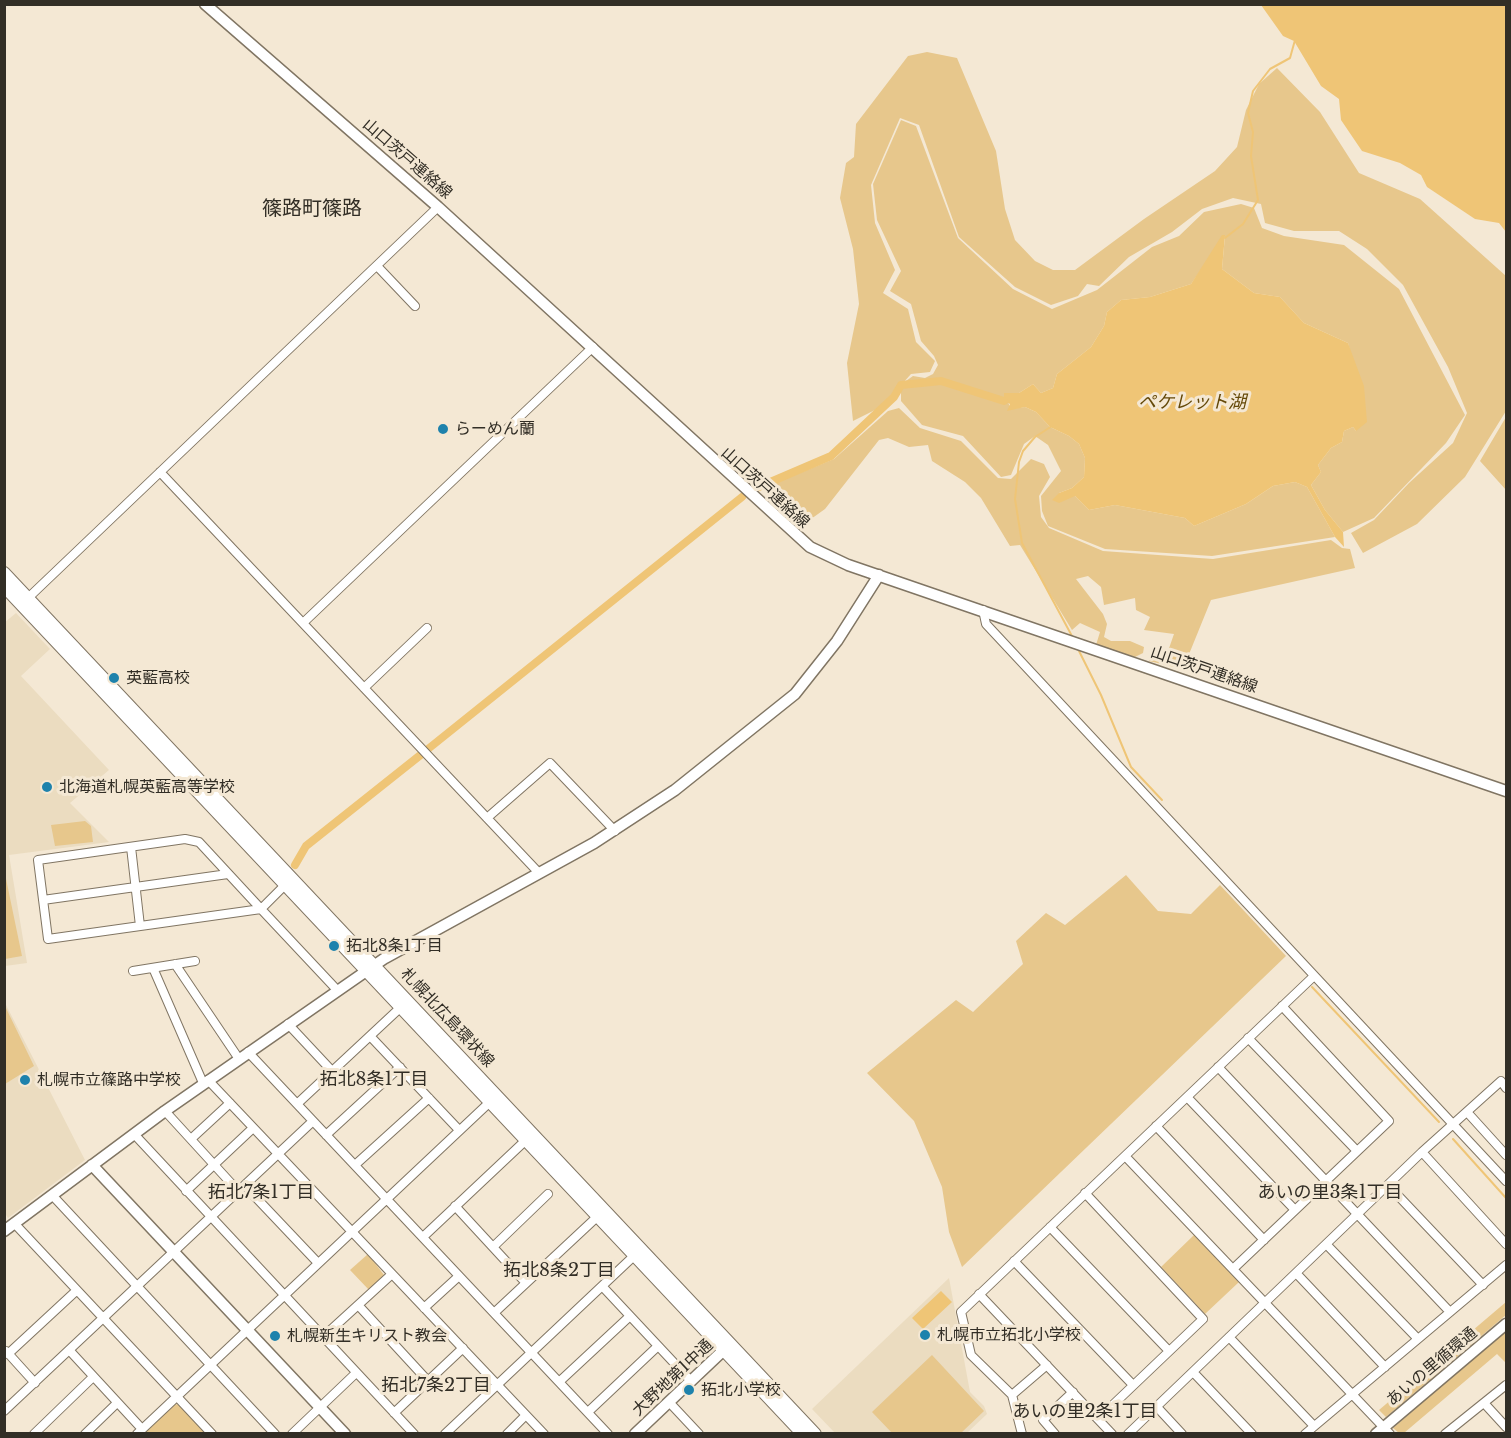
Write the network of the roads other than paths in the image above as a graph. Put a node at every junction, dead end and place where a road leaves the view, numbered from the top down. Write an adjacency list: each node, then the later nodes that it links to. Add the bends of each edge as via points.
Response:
1 (205, 4): 2 (street, 山口茨戸連絡線)
2 (438, 207): 3 (street); 5 (street, 山口茨戸連絡線)
3 (377, 266): 4 (street); 6 (street)
4 (415, 306)
5 (593, 347): 8 (street, 山口茨戸連絡線, via 799,539 848,565); 12 (street)
6 (160, 472): 10 (street); 12 (street)
7 (4, 573): 10 (main road, 札幌北広島環状線)
8 (879, 575): 11 (street, 山口茨戸連絡線); 17 (street, via 837,641 795,694 675,790)
9 (4, 586): 21 (main road, 札幌北広島環状線)
10 (28, 598): 29 (main road, 札幌北広島環状線)
11 (983, 610): 15 (street, 山口茨戸連絡線); 31 (street, via 986,624)
12 (303, 623): 14 (street)
13 (427, 628): 14 (street)
14 (364, 688): 16 (street)
15 (1506, 791)
16 (488, 818): 17 (street, via 550,763); 19 (street)
17 (615, 831): 19 (street)
18 (131, 847): 20 (street, via 185,839 199,842); 22 (street); 23 (street, via 38,860)
19 (539, 873): 29 (street)
20 (228, 874): 22 (street); 24 (street)
21 (286, 884): 24 (street); 29 (main road, 札幌北広島環状線)
22 (136, 887): 23 (street); 25 (street)
23 (43, 900): 25 (street, via 48,939)
24 (261, 909): 25 (street); 32 (street)
25 (140, 926)
26 (195, 961): 27 (street)
27 (175, 964): 28 (street); 38 (street)
28 (153, 968): 30 (street); 42 (street)
29 (371, 968): 32 (street); 34 (main road, 札幌北広島環状線); 46 (main road, 札幌北広島環状線)
30 (133, 971)
31 (1314, 976): 33 (street); 52 (street)
32 (338, 991): 35 (street)
33 (1282, 1006): 37 (street); 60 (street, via 1389,1121)
34 (401, 1007): 36 (street); 46 (main road, 札幌北広島環状線)
35 (288, 1024): 38 (street); 41 (street)
36 (370, 1036): 39 (street); 41 (street)
37 (1248, 1038): 40 (street); 60 (street)
38 (243, 1055): 42 (street); 48 (street)
39 (400, 1067): 45 (street); 57 (street)
40 (1218, 1067): 44 (street); 68 (street)
41 (332, 1071): 48 (street)
42 (206, 1082): 47 (street); 49 (street)
43 (1506, 1088): 50 (street, via 1501,1082)
44 (1187, 1097): 53 (street); 78 (street)
45 (429, 1098): 55 (street); 67 (street)
46 (494, 1098): 55 (street); 59 (main road, 札幌北広島環状線); 91 (main road, 札幌北広島環状線)
47 (230, 1103): 54 (street); 58 (street)
48 (297, 1104): 51 (street)
49 (165, 1111): 56 (street); 58 (street)
50 (1467, 1112): 52 (street); 63 (street)
51 (314, 1121): 57 (street); 62 (street)
52 (1454, 1124): 61 (street); 69 (street)
53 (1156, 1126): 64 (street); 87 (street)
54 (253, 1128): 62 (street); 66 (street)
55 (459, 1130): 76 (street)
56 (134, 1134): 65 (street); 72 (street)
57 (326, 1135): 67 (street)
58 (191, 1139): 66 (street)
59 (526, 1140): 77 (street); 80 (main road, 札幌北広島環状線)
60 (1357, 1151): 68 (street)
61 (1422, 1152): 70 (street); 89 (street)
62 (278, 1155): 71 (street); 85 (street)
63 (1506, 1155)
64 (1125, 1156): 73 (street); 96 (street)
65 (92, 1165): 75 (street); 92 (street)
66 (214, 1165): 71 (street); 72 (street)
67 (356, 1166): 76 (street)
68 (1325, 1181): 78 (street); 79 (street)
69 (1506, 1181)
70 (1388, 1185): 79 (street); 101 (street)
71 (242, 1189): 81 (street); 94 (street)
72 (186, 1191): 81 (street)
73 (1085, 1193): 83 (street); 123 (street, via 1203,1319)
74 (548, 1194): 90 (street)
75 (51, 1195): 82 (street); 103 (street)
76 (387, 1198): 85 (street); 86 (street)
77 (455, 1206): 86 (street); 90 (street)
78 (1295, 1210): 87 (street)
79 (1357, 1215): 88 (street); 111 (street)
80 (598, 1216): 91 (main road, 札幌北広島環状線); 100 (street)
81 (211, 1217): 92 (street); 106 (street)
82 (14, 1223): 84 (street); 104 (street)
83 (1050, 1227): 93 (street); 123 (street)
84 (4, 1231)
85 (351, 1232): 94 (street); 98 (street)
86 (423, 1237): 99 (street)
87 (1264, 1240): 96 (street)
88 (1326, 1244): 97 (street); 118 (street)
89 (1506, 1244)
90 (493, 1247): 100 (street)
91 (638, 1252): 102 (street); 120 (main road, 札幌北広島環状線)
92 (174, 1253): 103 (street); 115 (street)
93 (1014, 1261): 105 (street); 137 (street)
94 (318, 1263): 106 (street)
95 (1506, 1265): 101 (street)
96 (1233, 1269): 107 (street)
97 (1296, 1273): 107 (street); 128 (street)
98 (392, 1274): 108 (street); 109 (street)
99 (459, 1276): 109 (street); 110 (street)
100 (526, 1282): 110 (street)
101 (1483, 1285): 111 (street)
102 (602, 1286): 112 (street); 125 (street)
103 (138, 1288): 113 (street); 126 (street)
104 (76, 1291): 113 (street); 124 (street)
105 (979, 1294): 127 (street); 141 (street, via 961,1312 971,1355)
106 (284, 1295): 115 (street); 116 (street)
107 (1265, 1302): 117 (street); 140 (street)
108 (358, 1305): 116 (street); 132 (street)
109 (424, 1308): 121 (street)
110 (494, 1312): 125 (street)
111 (1450, 1312): 118 (street)
112 (630, 1316): 119 (street); 134 (street)
113 (104, 1320): 122 (street); 142 (street)
114 (1506, 1324): 156 (street, あいの里循環通)
115 (248, 1330): 126 (street); 147 (street)
116 (323, 1337): 130 (street)
117 (1229, 1337): 129 (street); 153 (street)
118 (1418, 1339): 128 (street)
119 (658, 1346): 133 (street); 149 (street)
120 (727, 1346): 133 (street, 大野地第1中通); 171 (main road, 札幌北広島環状線); 172 (main road, 札幌北広島環状線)
121 (463, 1348): 132 (street); 136 (street)
122 (70, 1351): 131 (street); 135 (street)
123 (1168, 1351): 137 (street)
124 (6, 1352): 135 (street)
125 (531, 1352): 134 (street); 136 (street)
126 (210, 1365): 142 (street); 161 (street)
127 (1047, 1365): 139 (street); 141 (street)
128 (1385, 1367): 140 (street)
129 (1193, 1372): 146 (street); 178 (street)
130 (356, 1373): 147 (street); 150 (street)
131 (93, 1377): 144 (street); 158 (street)
132 (428, 1381): 150 (street)
133 (691, 1381): 143 (street, 大野地第1中通)
134 (559, 1382): 149 (street)
135 (35, 1383): 148 (street)
136 (497, 1384): 151 (street); 165 (street)
137 (1133, 1385): 152 (street)
138 (1506, 1385): 145 (street)
139 (1073, 1392): 152 (street); 174 (street, via 1043,1420)
140 (1352, 1394): 153 (street); 156 (street)
141 (1012, 1395): 173 (street)
142 (177, 1396): 155 (street); 160 (street)
143 (669, 1402): 169 (street, 大野地第1中通); 170 (street)
144 (117, 1403): 155 (street); 159 (street)
145 (1484, 1403): 154 (street); 157 (street)
146 (1156, 1406): 176 (street); 177 (street)
147 (320, 1407): 162 (street); 163 (street)
148 (5, 1411)
149 (588, 1412): 168 (street)
150 (394, 1413): 164 (street)
151 (526, 1415): 166 (street); 167 (street)
152 (1098, 1419): 175 (street)
153 (1314, 1426): 179 (street)
154 (1506, 1427)
155 (139, 1431)
156 (1383, 1431)
157 (1449, 1432)
158 (34, 1434)
159 (85, 1434)
160 (212, 1434)
161 (275, 1434)
162 (292, 1434)
163 (345, 1434)
164 (414, 1434)
165 (445, 1434)
166 (507, 1434)
167 (544, 1434)
168 (608, 1434)
169 (635, 1434)
170 (699, 1434)
171 (803, 1434)
172 (815, 1434)
173 (1022, 1434)
174 (1056, 1434)
175 (1112, 1434)
176 (1128, 1434)
177 (1182, 1434)
178 (1252, 1434)
179 (1305, 1434)

